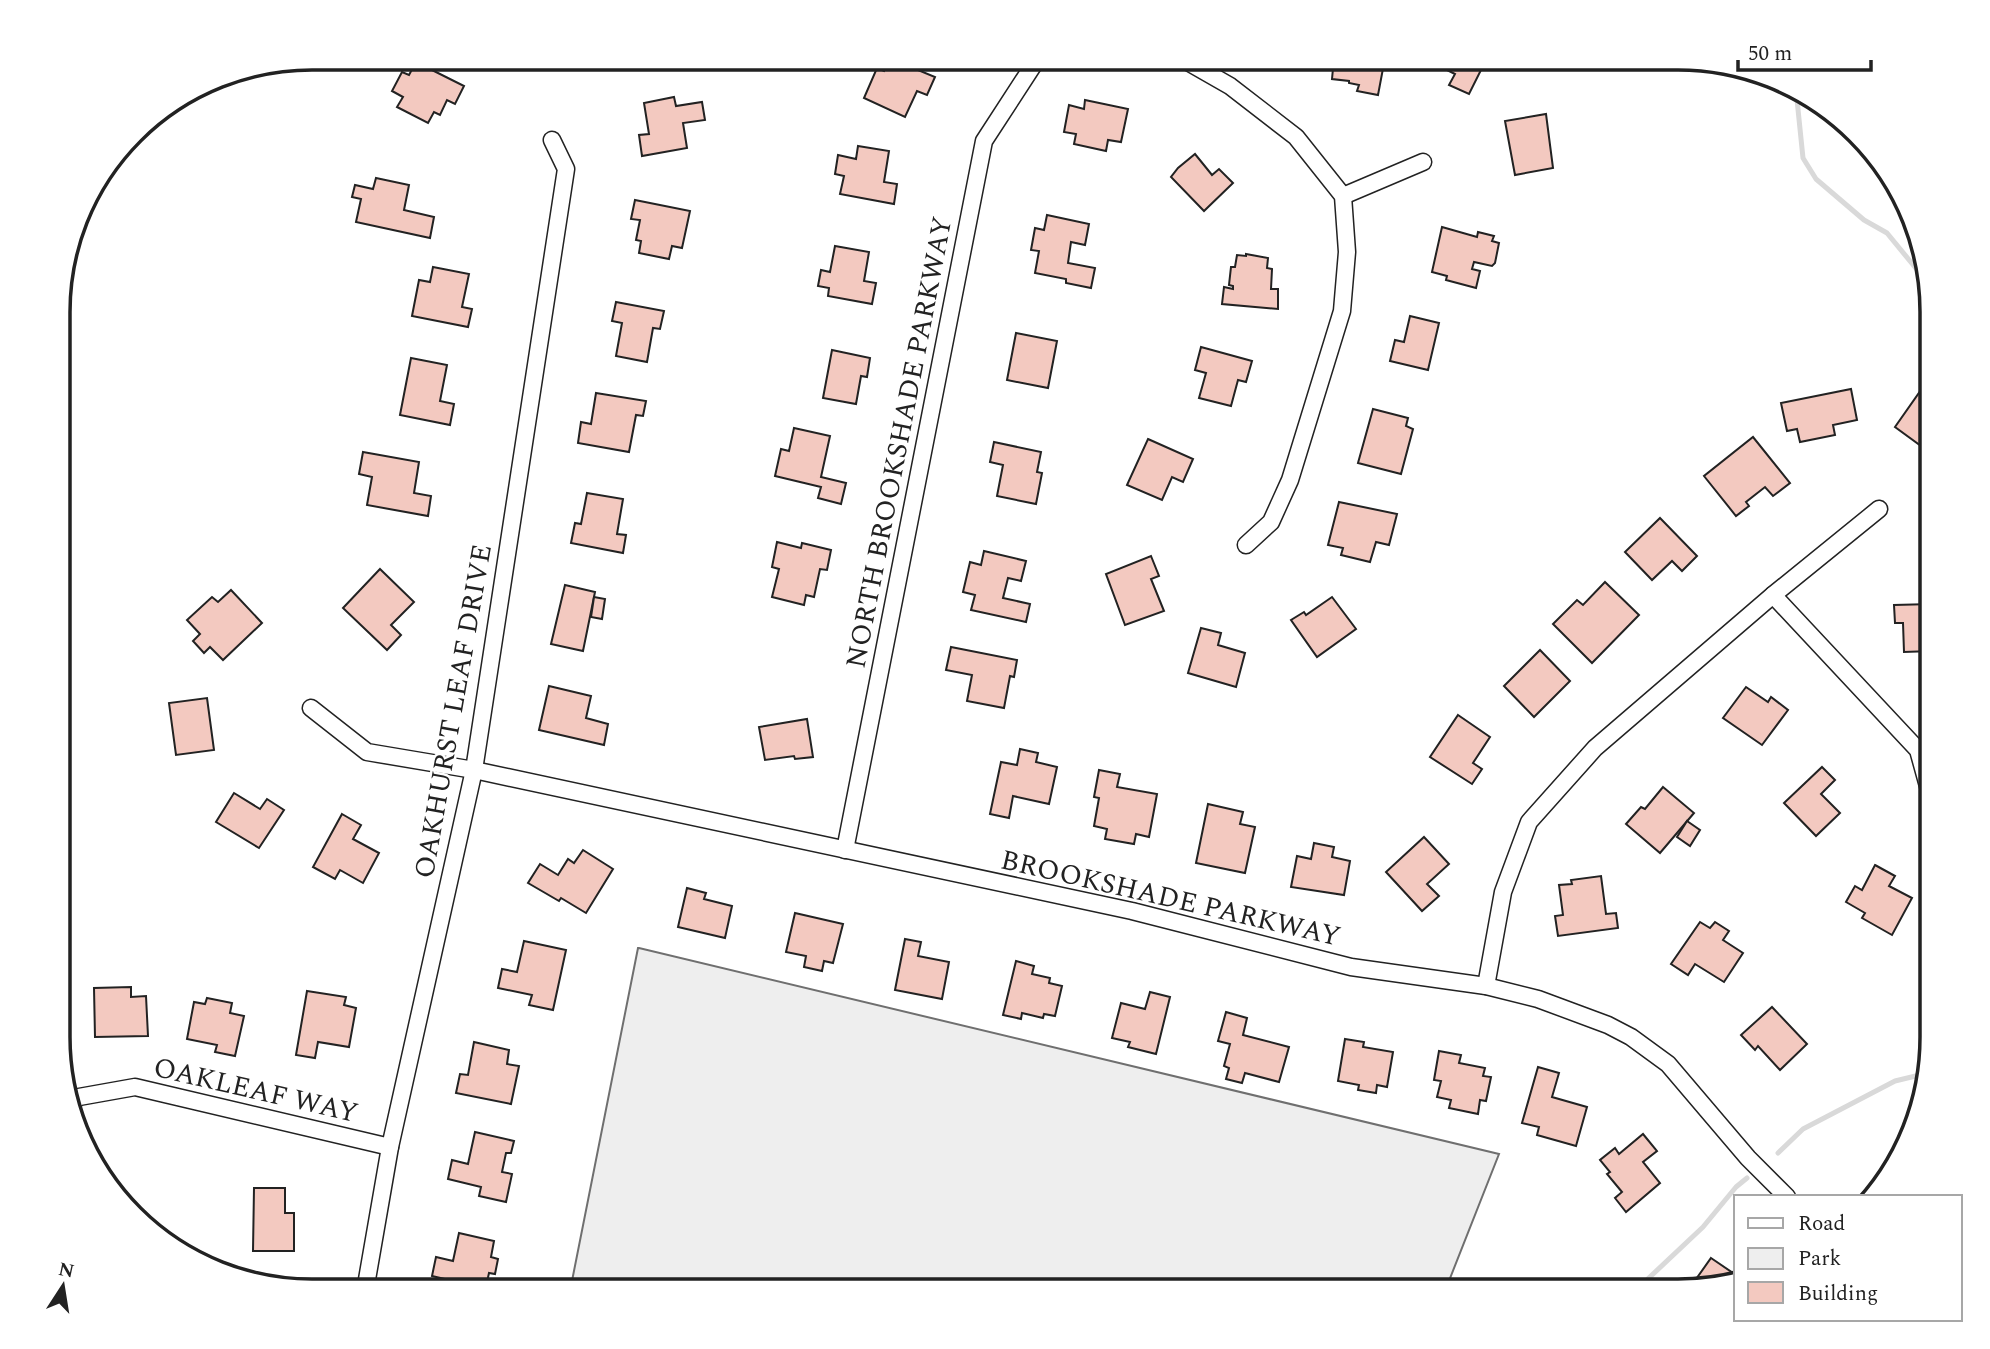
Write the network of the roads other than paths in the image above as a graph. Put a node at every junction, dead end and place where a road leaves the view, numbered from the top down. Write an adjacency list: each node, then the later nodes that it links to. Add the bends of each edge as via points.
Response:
1 (1030, 70): 12 (street, NORTH BROOKSHADE PARKWAY, via 984,141)
2 (1203, 70): 5 (street, via 1296,138)
3 (552, 140): 11 (street, OAKHURST LEAF DRIVE, via 566,169)
4 (1423, 162): 5 (street)
5 (1343, 197): 7 (street, via 1347,252 1342,311 1290,480 1272,522)
6 (1879, 509): 8 (street)
7 (1246, 545)
8 (1773, 595): 10 (street); 13 (street, via 1595,748 1529,822 1503,892)
9 (311, 708): 11 (street, BROOKSHADE PARKWAY, via 367,752)
10 (1919, 754)
11 (474, 770): 12 (street, BROOKSHADE PARKWAY); 15 (street, OAKHURST LEAF DRIVE)
12 (845, 850): 13 (street, BROOKSHADE PARKWAY, via 1132,911 1352,967)
13 (1486, 986): 16 (street, BROOKSHADE PARKWAY, via 1560,1007 1631,1037 1668,1064)
14 (78, 1097): 15 (street, OAKLEAF WAY, via 135,1087)
15 (390, 1147): 17 (street, OAKHURST LEAF DRIVE)
16 (1785, 1195)
17 (367, 1279)

